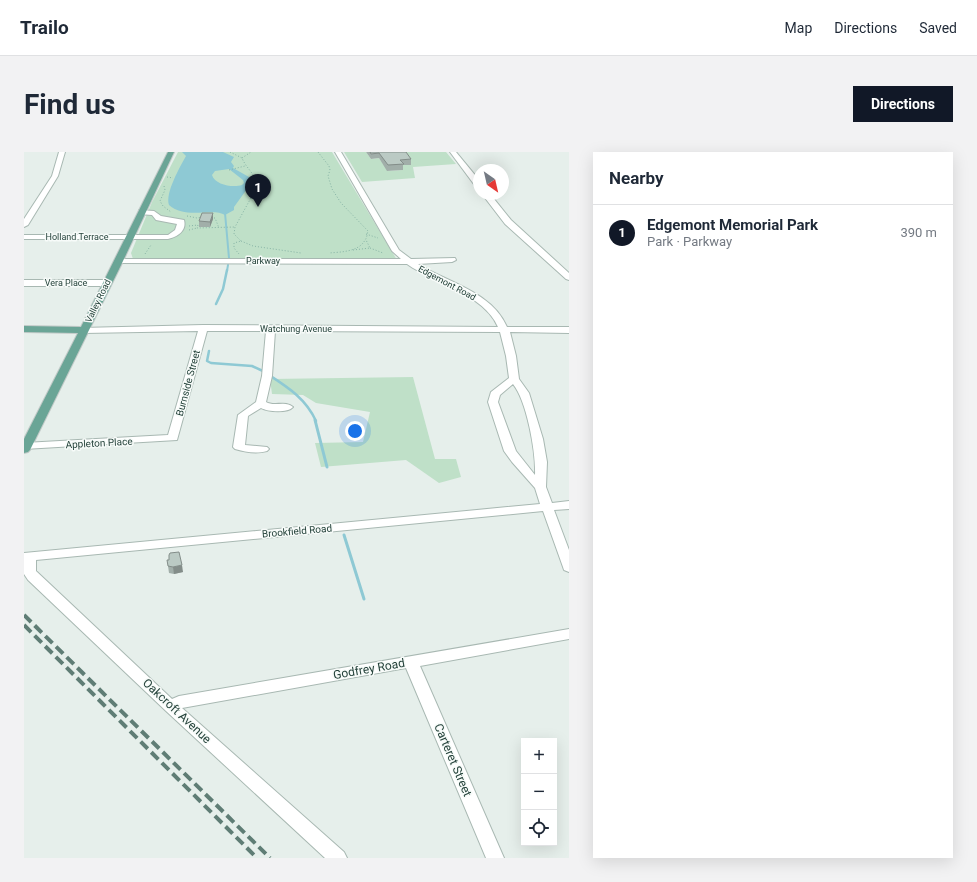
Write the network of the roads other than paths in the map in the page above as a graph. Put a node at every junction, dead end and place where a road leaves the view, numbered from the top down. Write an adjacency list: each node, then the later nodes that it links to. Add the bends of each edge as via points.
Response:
1 (62, 152): 8 (street, via 55,176)
2 (338, 152): 12 (street, Edgemont Road, via 392,244)
3 (453, 152): 5 (street)
4 (169, 153): 7 (main road, Valley Road)
5 (473, 177)
6 (491, 200): 14 (street, via 508,222)
7 (142, 212): 10 (main road, Valley Road); 10 (street, Holland Terrace, via 154,213 162,219 178,220 182,224 178,232 171,237)
8 (24, 225)
9 (24, 237): 10 (street, Holland Terrace)
10 (130, 237): 13 (main road, Valley Road)
11 (452, 260): 12 (street, Parkway)
12 (408, 261): 13 (street, Parkway); 21 (street, Edgemont Road, via 486,304)
13 (118, 262): 16 (main road, Valley Road)
14 (569, 277)
15 (24, 283): 16 (street, Vera Place)
16 (107, 283): 20 (main road, Valley Road)
17 (203, 328): 19 (street, Watchung Avenue); 20 (street, Watchung Avenue); 26 (street, Burnside Street)
18 (24, 329): 20 (main road, Watchung Avenue)
19 (271, 329): 21 (street, Watchung Avenue); 24 (street, via 267,374)
20 (84, 330): 27 (main road, Valley Road)
21 (504, 330): 22 (street, Watchung Avenue); 23 (street, Edgemont Road, via 514,369)
22 (569, 330)
23 (514, 380): 29 (street, Edgemont Road, via 524,394 538,436 543,467); 29 (street, Edgemont Road, via 495,394 493,402 510,451)
24 (261, 403): 25 (street, via 267,407); 28 (street, via 243,415 239,447)
25 (288, 407)
26 (173, 438): 27 (street, Appleton Place)
27 (25, 447)
28 (263, 450)
29 (540, 487): 31 (street, Edgemont Road)
30 (569, 505): 31 (street, Brookfield Road)
31 (547, 506): 32 (street, Brookfield Road); 33 (street, Edgemont Road)
32 (27, 557): 36 (street, Oakcroft Avenue, via 33,578)
33 (569, 568)
34 (569, 634): 35 (street, Godfrey Road)
35 (411, 662): 36 (street, Godfrey Road, via 188,700); 38 (street, Carteret Street)
36 (170, 706): 37 (street, Oakcroft Avenue)
37 (338, 858)
38 (495, 858)

